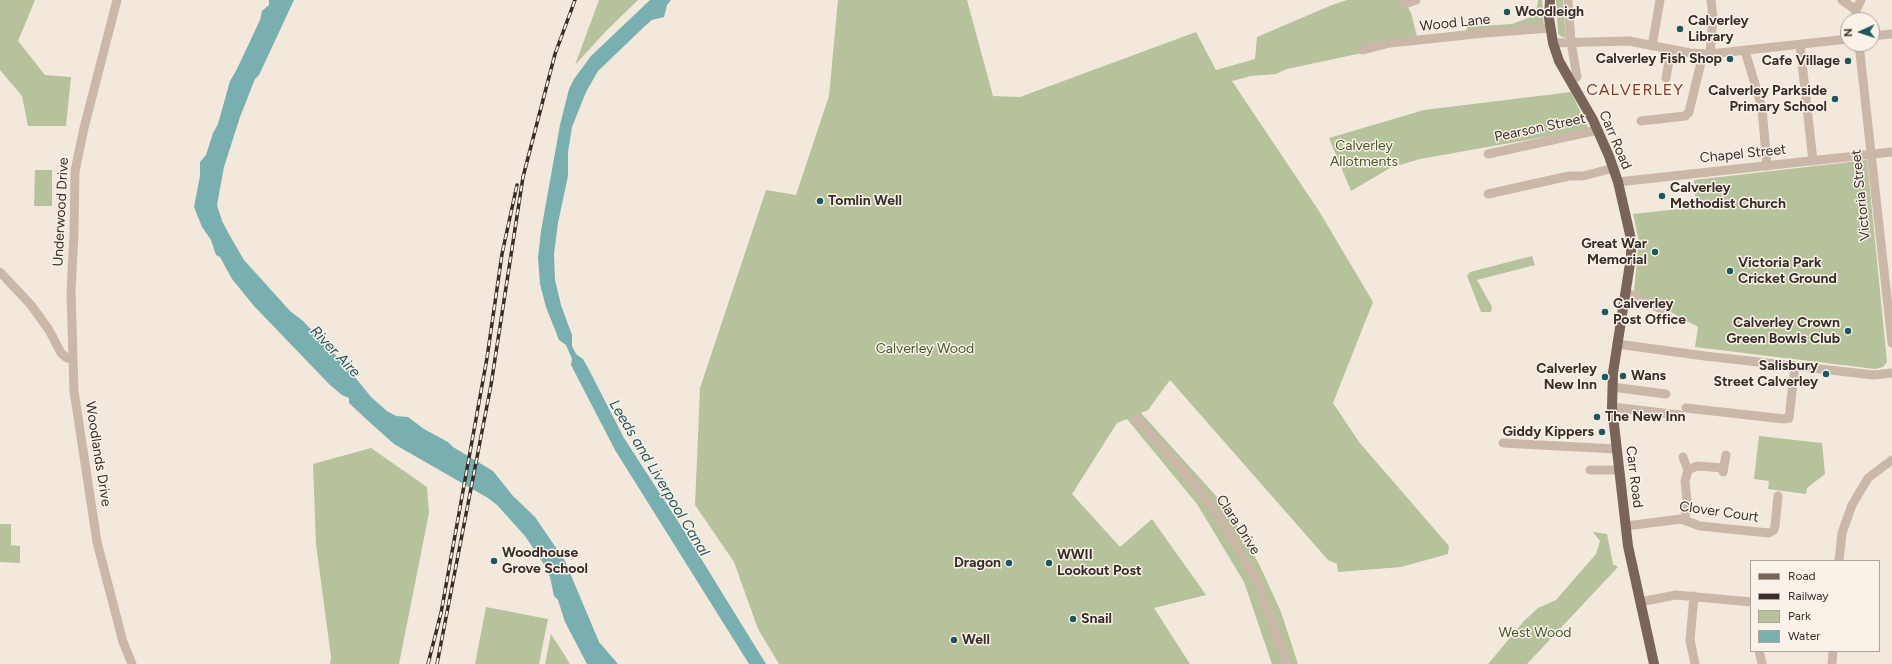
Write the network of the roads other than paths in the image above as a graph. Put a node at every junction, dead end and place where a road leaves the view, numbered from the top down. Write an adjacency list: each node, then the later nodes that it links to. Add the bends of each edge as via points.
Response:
1 (117, 0): 41 (street, Underwood Drive, via 75,171 71,291)
2 (1416, 0): 9 (street)
3 (1568, 0): 15 (street)
4 (1660, 0): 18 (street)
5 (1711, 0): 23 (street, via 1713,18)
6 (1842, 0): 10 (street)
7 (1861, 0): 10 (street)
8 (1550, 2): 11 (main road, Carr Road)
9 (1402, 5)
10 (1856, 10)
11 (1550, 28): 16 (main road, Carr Road); 19 (street, Wood Lane, via 1390,43)
12 (1892, 34): 13 (street)
13 (1880, 35)
14 (1840, 40): 17 (street)
15 (1571, 42): 16 (street); 18 (street, via 1629,41); 24 (street)
16 (1553, 43): 27 (main road, Carr Road, via 1559,61)
17 (1800, 45): 21 (street); 31 (street)
18 (1652, 46): 20 (street)
19 (1364, 50)
20 (1671, 50): 23 (street); 25 (street)
21 (1745, 51): 23 (street); 32 (street, via 1762,108)
22 (1860, 52): 30 (street, Victoria Street)
23 (1707, 54): 26 (street, via 1689,112 1685,116)
24 (1577, 77)
25 (1666, 78)
26 (1641, 122)
27 (1598, 130): 29 (street, Pearson Street); 33 (main road, Carr Road)
28 (1892, 152): 30 (street, Chapel Street)
29 (1488, 154)
30 (1871, 154): 31 (street, Chapel Street); 39 (street, Victoria Street)
31 (1813, 160): 32 (street, Chapel Street)
32 (1767, 166): 34 (street, Chapel Street)
33 (1614, 168): 34 (main road, Carr Road); 35 (street)
34 (1618, 182): 37 (main road, Carr Road, via 1631,239 1631,257)
35 (1488, 194)
36 (0, 272): 41 (street, via 31,305 49,330 61,353)
37 (1625, 292): 38 (street); 40 (main road, Carr Road)
38 (1661, 308)
39 (1892, 343)
40 (1617, 344): 42 (street); 44 (main road, Carr Road)
41 (73, 359): 68 (street, Woodlands Drive, via 74,391 98,542 122,642)
42 (1795, 366): 43 (street, via 1874,375); 47 (street, via 1789,418)
43 (1892, 374)
44 (1612, 387): 45 (street); 46 (main road, Carr Road)
45 (1666, 394)
46 (1612, 407): 48 (street); 51 (main road, Carr Road)
47 (1686, 408)
48 (1680, 415)
49 (1136, 419): 69 (street, Clara Drive, via 1184,472 1219,516 1256,579)
50 (1503, 443): 51 (street)
51 (1616, 449): 56 (main road, Carr Road)
52 (1726, 456): 57 (street, via 1723,470 1696,466)
53 (1683, 458): 57 (street)
54 (1892, 460): 61 (street, via 1868,478 1852,505 1843,528)
55 (1590, 470): 56 (street)
56 (1619, 470): 60 (main road, Carr Road)
57 (1688, 470): 59 (street, via 1685,481)
58 (1778, 496): 59 (street, Clover Court, via 1774,530 1769,533 1700,526)
59 (1685, 520): 60 (street, Clover Court, via 1676,518)
60 (1626, 526): 63 (main road, Carr Road)
61 (1839, 560)
62 (1694, 596): 63 (street, via 1666,596); 64 (street); 71 (street, via 1690,640)
63 (1640, 602): 70 (main road, Carr Road)
64 (1750, 602)
65 (1760, 652): 67 (street)
66 (1833, 652): 72 (street)
67 (1762, 662)
68 (132, 664)
69 (1287, 664)
70 (1654, 664)
71 (1695, 664)
72 (1832, 664)

